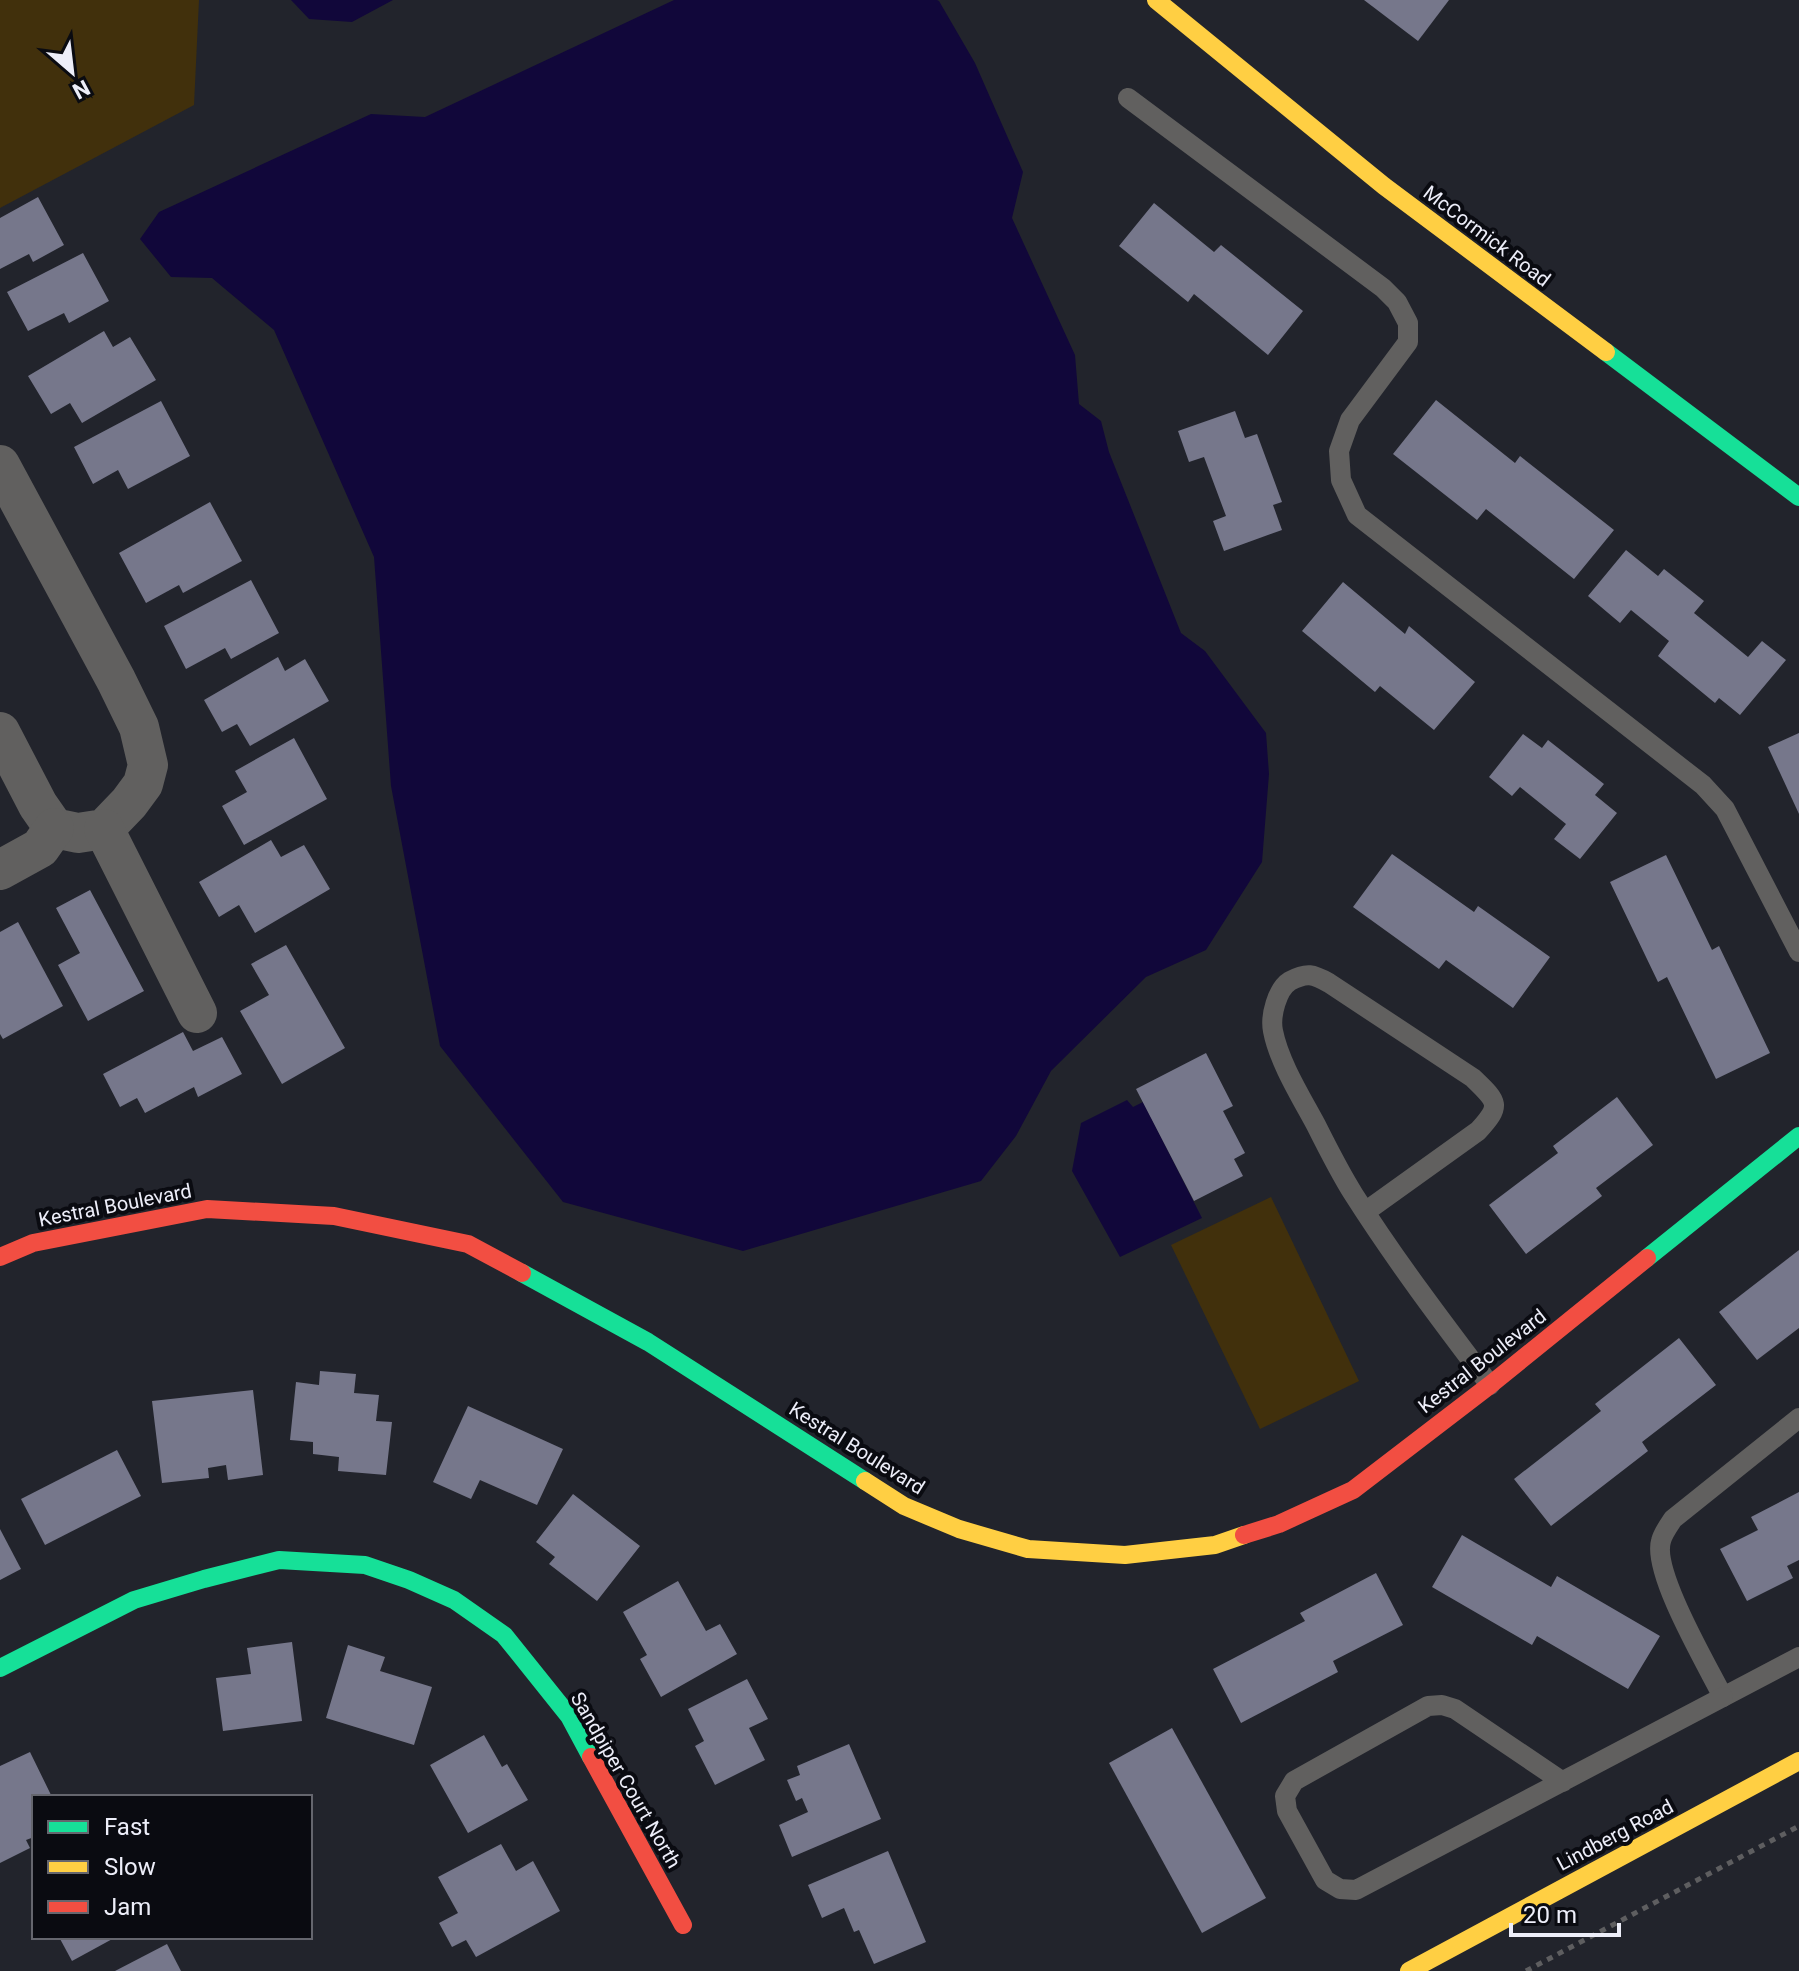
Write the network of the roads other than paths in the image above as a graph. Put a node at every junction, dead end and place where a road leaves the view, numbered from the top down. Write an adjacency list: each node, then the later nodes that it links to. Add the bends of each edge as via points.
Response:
1 (1156, 0): 4 (street, McCormick Road, via 1384,186)
2 (1128, 98): 9 (lane, via 1397,302 1408,323 1408,342 1350,420 1339,451 1341,480 1357,515 1703,785 1725,809)
3 (3, 480): 7 (street, via 139,727 148,765 143,784)
4 (1799, 497)
5 (0, 732): 6 (street)
6 (54, 828): 7 (street, via 78,833); 8 (street, via 40,848)
7 (104, 829): 10 (street)
8 (0, 870)
9 (1799, 952)
10 (197, 1013)
11 (1799, 1136): 14 (street, Kestral Boulevard)
12 (1365, 1212): 12 (lane, via 1300,1096 1272,1027 1286,984 1303,975 1329,983 1473,1078 1495,1107 1478,1131); 14 (lane)
13 (0, 1257): 14 (street, Kestral Boulevard, via 33,1243 207,1209 334,1216 468,1244 648,1342 904,1506 1028,1549 1125,1555 1215,1545 1279,1524 1353,1490)
14 (1490, 1385)
15 (1799, 1418): 18 (lane, via 1673,1519 1661,1540 1666,1582)
16 (1799, 1657): 18 (lane)
17 (0, 1668): 21 (street, Sandpiper Court North, via 134,1600 279,1560 365,1565 409,1580 454,1600 504,1635 569,1716)
18 (1723, 1697): 20 (lane)
19 (1799, 1761): 22 (street, Lindberg Road)
20 (1563, 1782): 20 (lane, via 1356,1890 1325,1880 1287,1811 1285,1796 1294,1781 1428,1706 1442,1705)
21 (683, 1925)
22 (1409, 1971)

